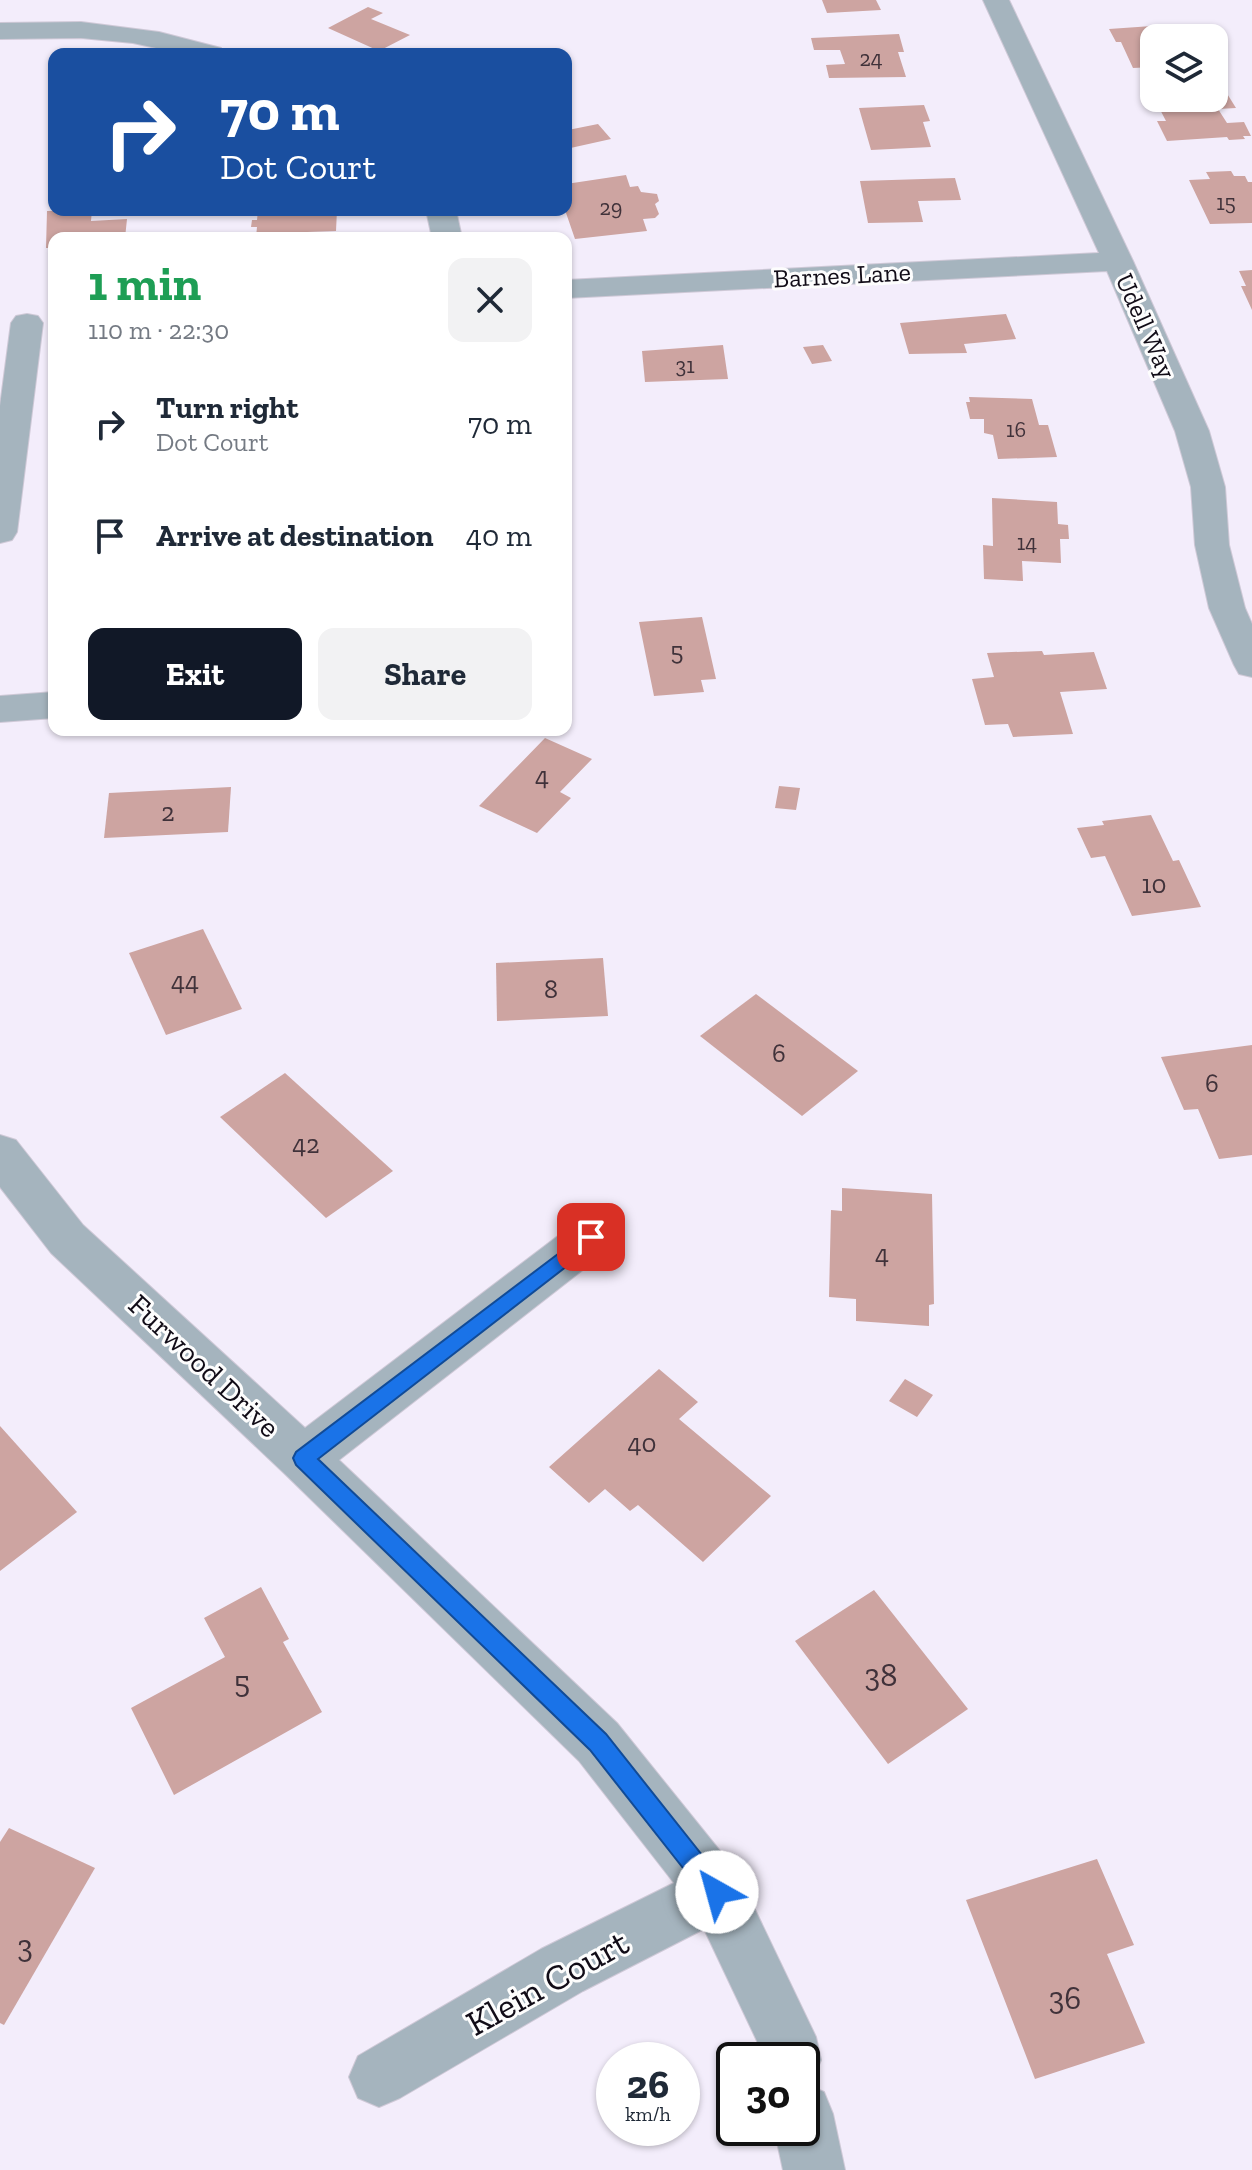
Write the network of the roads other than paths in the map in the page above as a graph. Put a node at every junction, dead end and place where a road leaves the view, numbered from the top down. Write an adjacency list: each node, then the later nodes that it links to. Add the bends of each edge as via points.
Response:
1 (996, 0): 4 (street, Udell Way)
2 (0, 31): 3 (street, via 131,32)
3 (190, 48)
4 (1118, 261): 5 (street, Barnes Lane); 8 (street, Udell Way, via 1192,431 1208,487 1212,545 1227,608)
5 (572, 289)
6 (27, 322): 7 (street)
7 (0, 532)
8 (1252, 665)
9 (48, 705): 10 (street)
10 (0, 709)
11 (0, 1153): 13 (street, Furwood Drive, via 67,1239)
12 (591, 1237): 13 (street)
13 (303, 1458): 14 (street, Furwood Drive, via 598,1742)
14 (717, 1892): 15 (street, Furwood Drive); 16 (street, Klein Court, via 562,1970)
15 (787, 2042)
16 (379, 2077)
17 (809, 2146): 18 (street)
18 (814, 2170)

